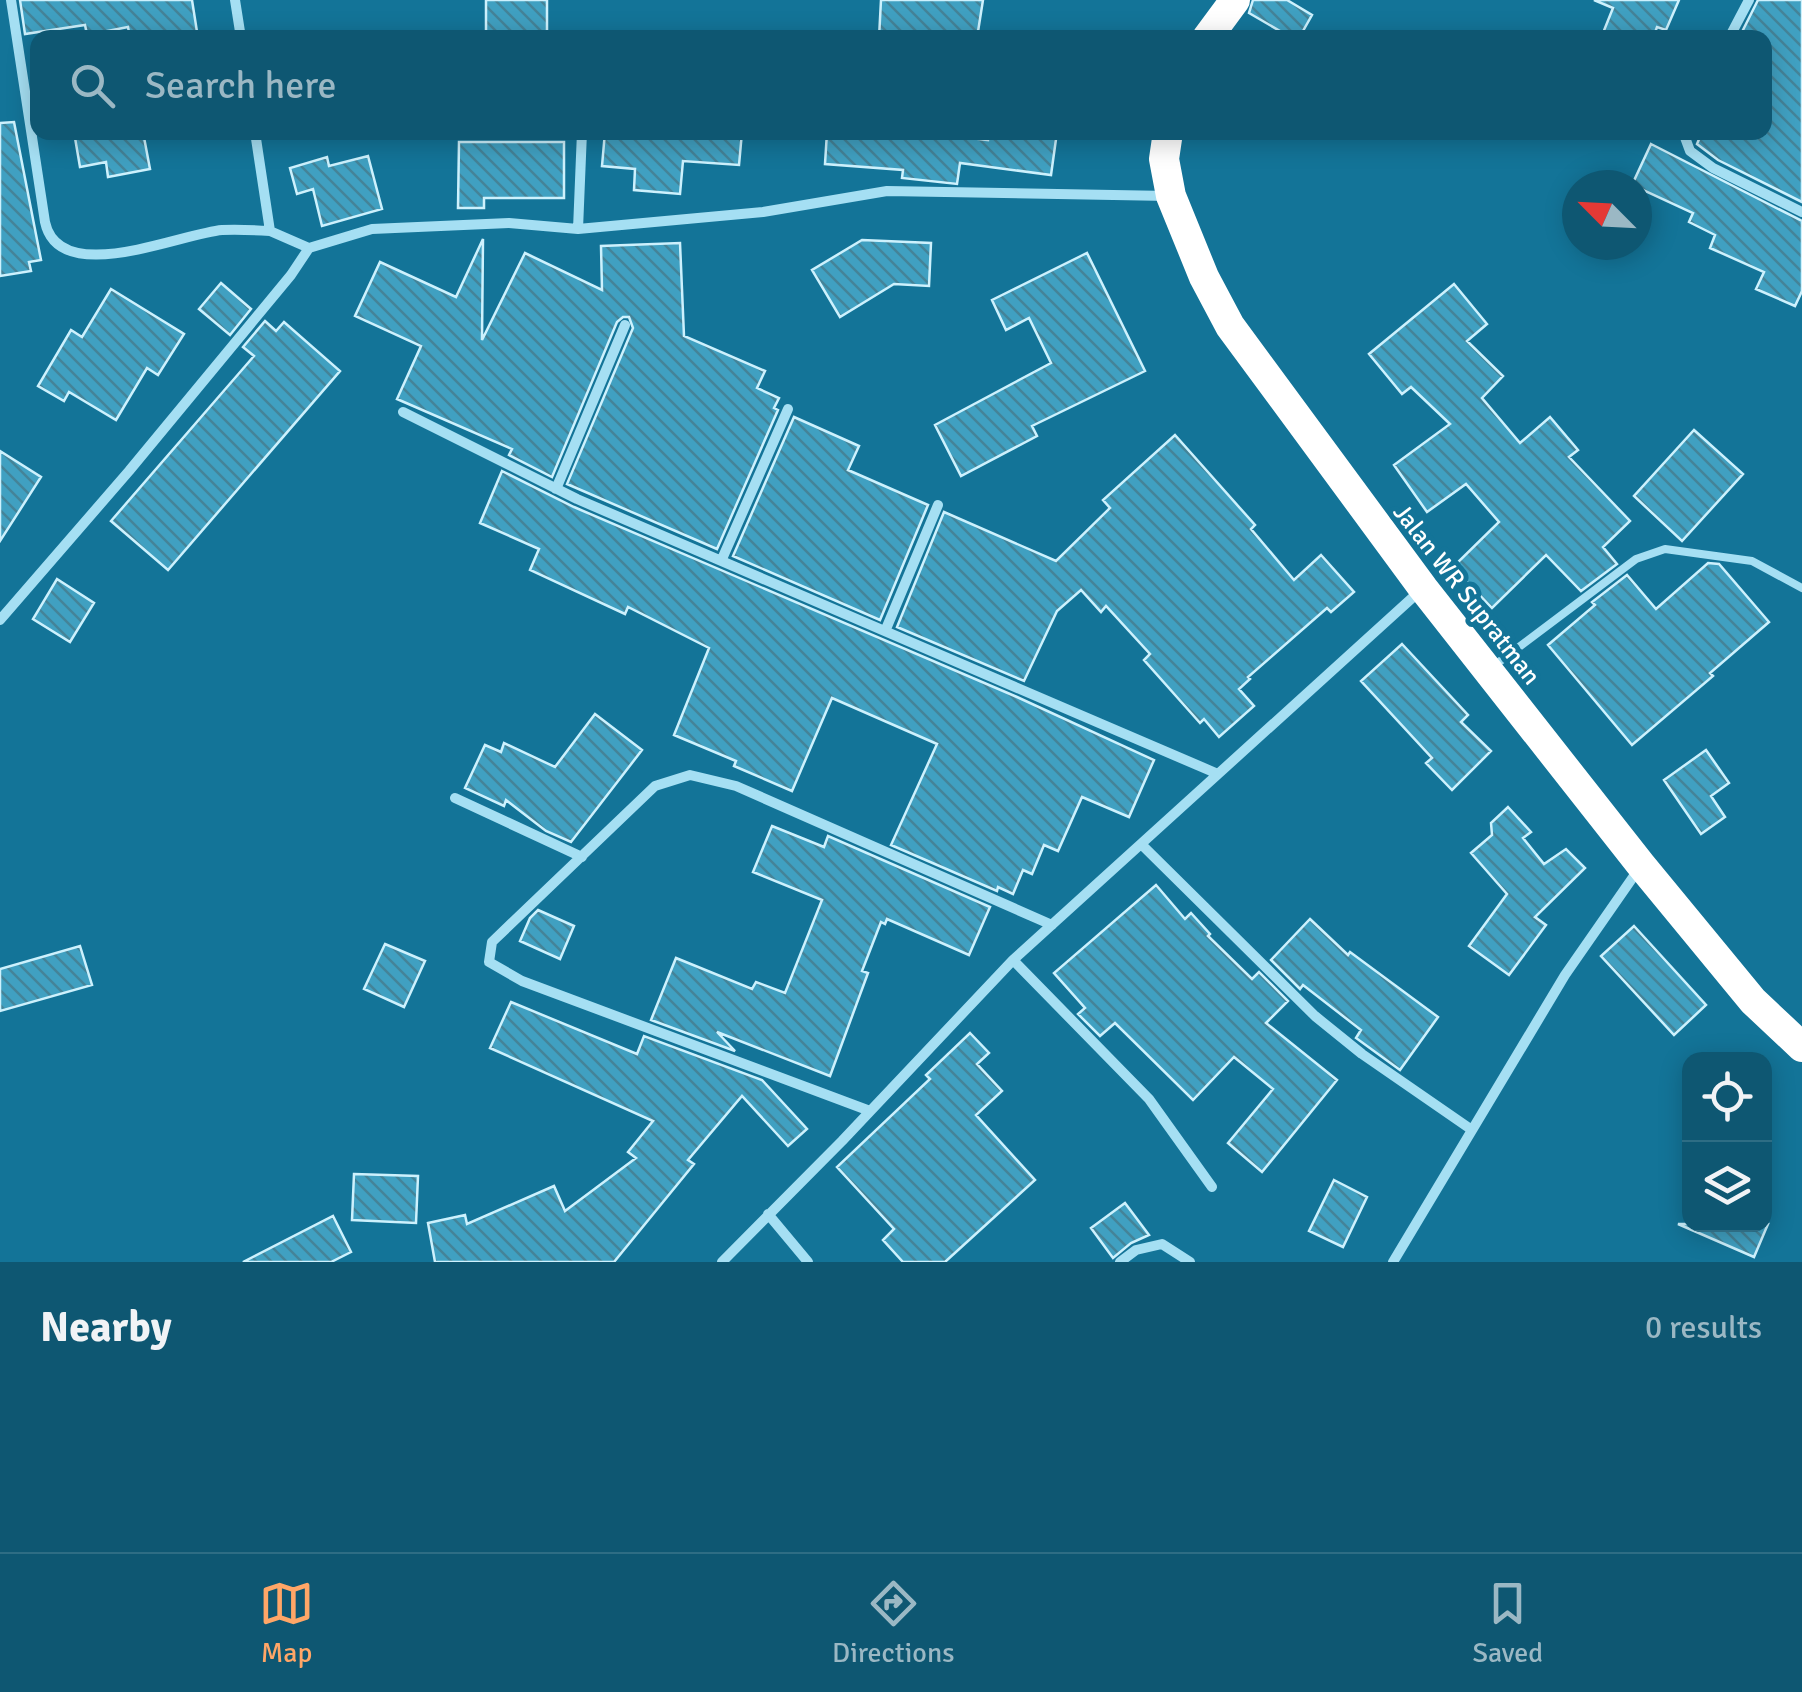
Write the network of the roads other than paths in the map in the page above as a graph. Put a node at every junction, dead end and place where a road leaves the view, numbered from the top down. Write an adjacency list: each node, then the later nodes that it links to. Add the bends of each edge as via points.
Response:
1 (11, 0): 8 (street)
2 (235, 0): 5 (street)
3 (1234, 0): 6 (highway)
4 (1749, 0): 7 (street)
5 (239, 30)
6 (1213, 30)
7 (1732, 30)
8 (30, 128)
9 (32, 140): 17 (street, via 44,222 56,246 82,254 221,230)
10 (256, 140): 17 (street)
11 (582, 140): 16 (street)
12 (1167, 140): 14 (highway, Jalan WR Supratman)
13 (1687, 140): 15 (street, via 1690,151 1714,168)
14 (1171, 196): 16 (street, via 887,191 764,212); 25 (highway, Jalan WR Supratman, via 1230,326)
15 (1802, 212)
16 (578, 229): 18 (street, via 435,224 372,229)
17 (270, 230): 18 (street)
18 (309, 248): 27 (street)
19 (625, 325): 22 (street)
20 (788, 409): 24 (street)
21 (403, 412): 22 (street)
22 (556, 489): 24 (street)
23 (938, 505): 28 (street)
24 (722, 559): 28 (street)
25 (1423, 588): 29 (highway, Jalan WR Supratman); 30 (street)
26 (1802, 588): 29 (lane, via 1752,561 1665,550 1636,559)
27 (0, 620)
28 (886, 629): 30 (street)
29 (1487, 670): 34 (highway, Jalan WR Supratman)
30 (1218, 774): 32 (street)
31 (455, 798): 33 (street)
32 (1141, 844): 35 (street); 39 (street, via 1314,1016)
33 (582, 857): 35 (street, via 656,786 690,775 792,808); 38 (street, via 492,942 489,962 522,981)
34 (1642, 866): 37 (highway, Jalan WR Supratman, via 1753,1001); 39 (street, via 1565,975)
35 (1052, 925): 36 (street)
36 (1013, 960): 38 (street); 40 (street, via 1149,1099)
37 (1802, 1048)
38 (870, 1111): 41 (street)
39 (1472, 1130): 46 (street)
40 (1212, 1187)
41 (768, 1214): 42 (street); 43 (street)
42 (722, 1262)
43 (808, 1262)
44 (1120, 1262): 45 (street, via 1162,1244)
45 (1190, 1262)
46 (1393, 1262)

